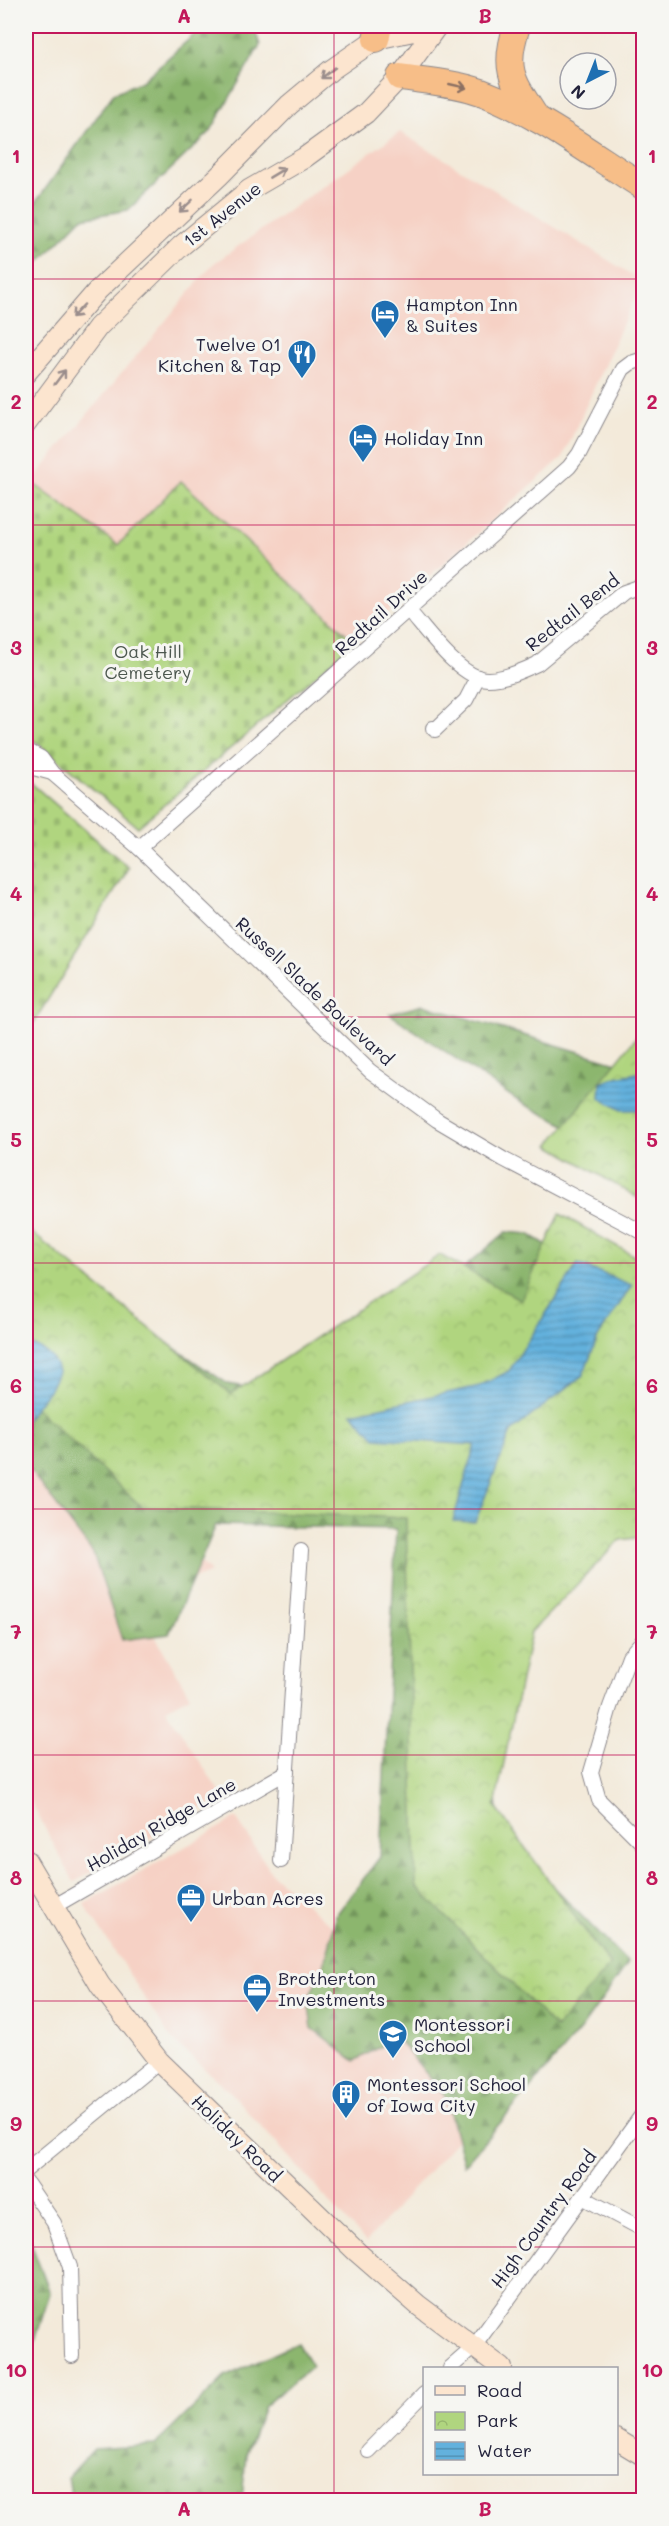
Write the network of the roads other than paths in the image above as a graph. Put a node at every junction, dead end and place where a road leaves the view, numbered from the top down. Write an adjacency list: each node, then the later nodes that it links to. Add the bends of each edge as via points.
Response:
1 (437, 26): 3 (main road, 1st Avenue); 4 (main road, 1st Avenue)
2 (517, 26): 5 (highway, via 510,47 510,69 515,86)
3 (378, 32): 8 (main road, 1st Avenue, one-way to 8, via 289,105 98,290)
4 (400, 77): 5 (highway, one-way to 5, via 481,92); 9 (main road, 1st Avenue, one-way to 4, via 98,327 181,246 249,190 304,158 366,113)
5 (539, 121): 6 (highway)
6 (644, 187)
7 (644, 359): 11 (street, Redtail Drive, via 631,363 617,378 569,467)
8 (26, 373)
9 (26, 424)
10 (644, 585): 12 (street, Redtail Bend, via 624,591 537,664 520,672 487,679)
11 (409, 611): 12 (street, via 450,658); 17 (street, Redtail Drive)
12 (478, 677): 13 (street, via 466,700)
13 (433, 728)
14 (26, 750): 16 (street, Russell Slade Boulevard, via 41,758)
15 (26, 766): 16 (street, Russell Slade Boulevard)
16 (52, 773): 17 (street, Russell Slade Boulevard)
17 (139, 848): 18 (street, Russell Slade Boulevard, via 370,1071 437,1120)
18 (644, 1233)
19 (301, 1551): 21 (street)
20 (644, 1639): 22 (street, via 629,1656 591,1772 599,1800)
21 (287, 1772): 24 (street); 25 (street, Holiday Ridge Lane)
22 (644, 1845)
23 (26, 1860): 25 (main road, Holiday Road)
24 (281, 1861)
25 (53, 1907): 26 (main road, Holiday Road, via 100,1985)
26 (159, 2061): 28 (street); 32 (main road, Holiday Road, via 357,2252)
27 (644, 2112): 30 (street, High Country Road)
28 (26, 2170)
29 (26, 2182): 33 (street, via 54,2223 70,2267)
30 (582, 2197): 31 (street); 32 (street, High Country Road)
31 (644, 2230)
32 (473, 2348): 34 (street, High Country Road); 35 (main road, Holiday Road)
33 (72, 2356)
34 (451, 2367)
35 (501, 2367)
36 (423, 2395): 38 (street)
37 (618, 2440): 39 (main road)
38 (368, 2451)
39 (644, 2456)

